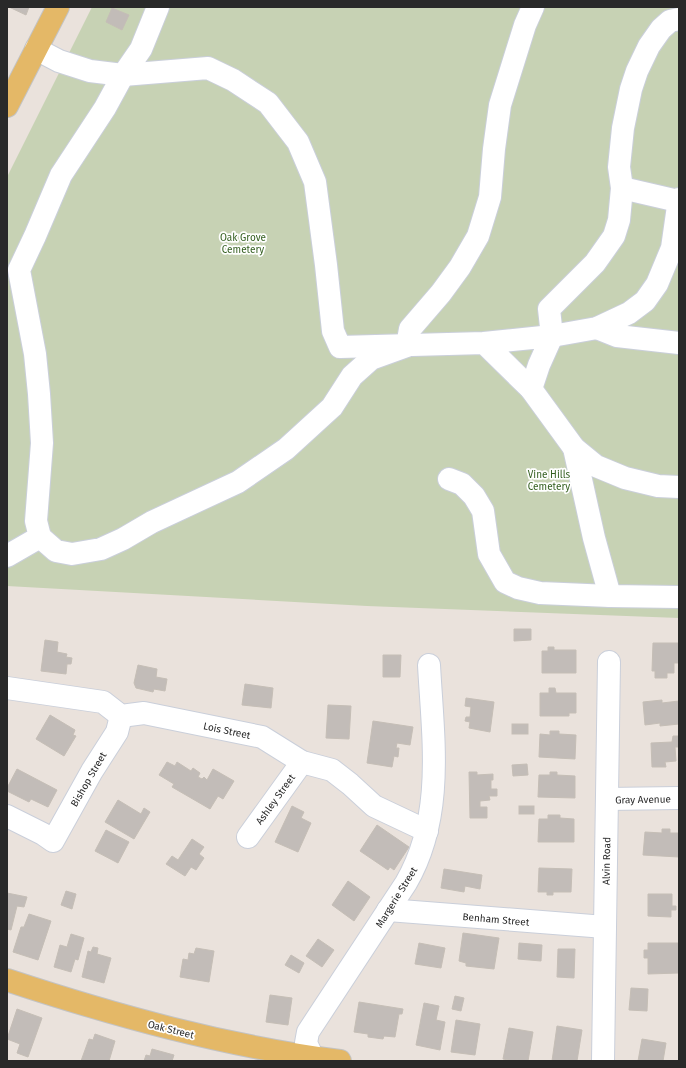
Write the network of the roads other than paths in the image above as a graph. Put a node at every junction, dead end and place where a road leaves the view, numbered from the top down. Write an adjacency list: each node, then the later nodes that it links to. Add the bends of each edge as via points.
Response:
1 (58, 7): 5 (main road)
2 (158, 7): 6 (street, via 141,49)
3 (533, 7): 15 (street, via 524,25 500,105 490,197 478,236 441,293 410,329)
4 (679, 19): 8 (street, via 670,21 660,29 649,46 631,89 619,167)
5 (36, 50): 6 (street, via 90,71); 7 (main road)
6 (123, 75): 15 (street, via 208,68 233,80 268,103 298,142 315,182 332,331 340,347); 20 (street, via 105,108 61,175 19,270 35,354 39,394 42,444 36,521)
7 (7, 106)
8 (622, 188): 9 (street); 12 (street, via 614,236 596,263 549,309)
9 (679, 200): 10 (street)
10 (675, 248): 11 (street, via 657,284 645,301)
11 (597, 328): 12 (street); 14 (street, via 617,336)
12 (552, 336): 13 (street); 16 (street)
13 (484, 343): 15 (street); 16 (street)
14 (679, 344)
15 (407, 346): 20 (street, via 371,359 352,376 332,407 286,449 238,482 152,522 102,549 72,554 56,551)
16 (531, 389): 17 (street)
17 (574, 448): 19 (street, via 596,466 625,478 658,486); 22 (street)
18 (449, 479): 22 (street, via 462,484 474,496 483,511 489,554 505,582 540,593)
19 (679, 487)
20 (40, 537): 21 (street)
21 (7, 556)
22 (610, 596): 23 (street)
23 (679, 597)
24 (609, 662): 30 (street, Alvin Road)
25 (429, 665): 32 (street, Margerie Street, via 435,770)
26 (7, 688): 27 (street, via 103,702)
27 (121, 716): 28 (street, Lois Street, via 144,712 262,737); 31 (street, Bishop Street, via 117,732 53,841)
28 (302, 762): 32 (street, Lois Street, via 332,770 374,806); 33 (street, Ashley Street)
29 (679, 798): 30 (street, Gray Avenue)
30 (607, 799): 35 (street, Alvin Road)
31 (7, 816)
32 (427, 831): 34 (street, Margerie Street, via 415,868)
33 (248, 837)
34 (388, 910): 35 (street, Benham Street); 37 (street, Margerie Street, via 308,1032 306,1043)
35 (605, 928): 39 (street, Alvin Road)
36 (7, 980): 37 (main road, Oak Street, via 154,1025 256,1049)
37 (312, 1059): 38 (main road, Oak Street)
38 (340, 1061)
39 (603, 1061)

